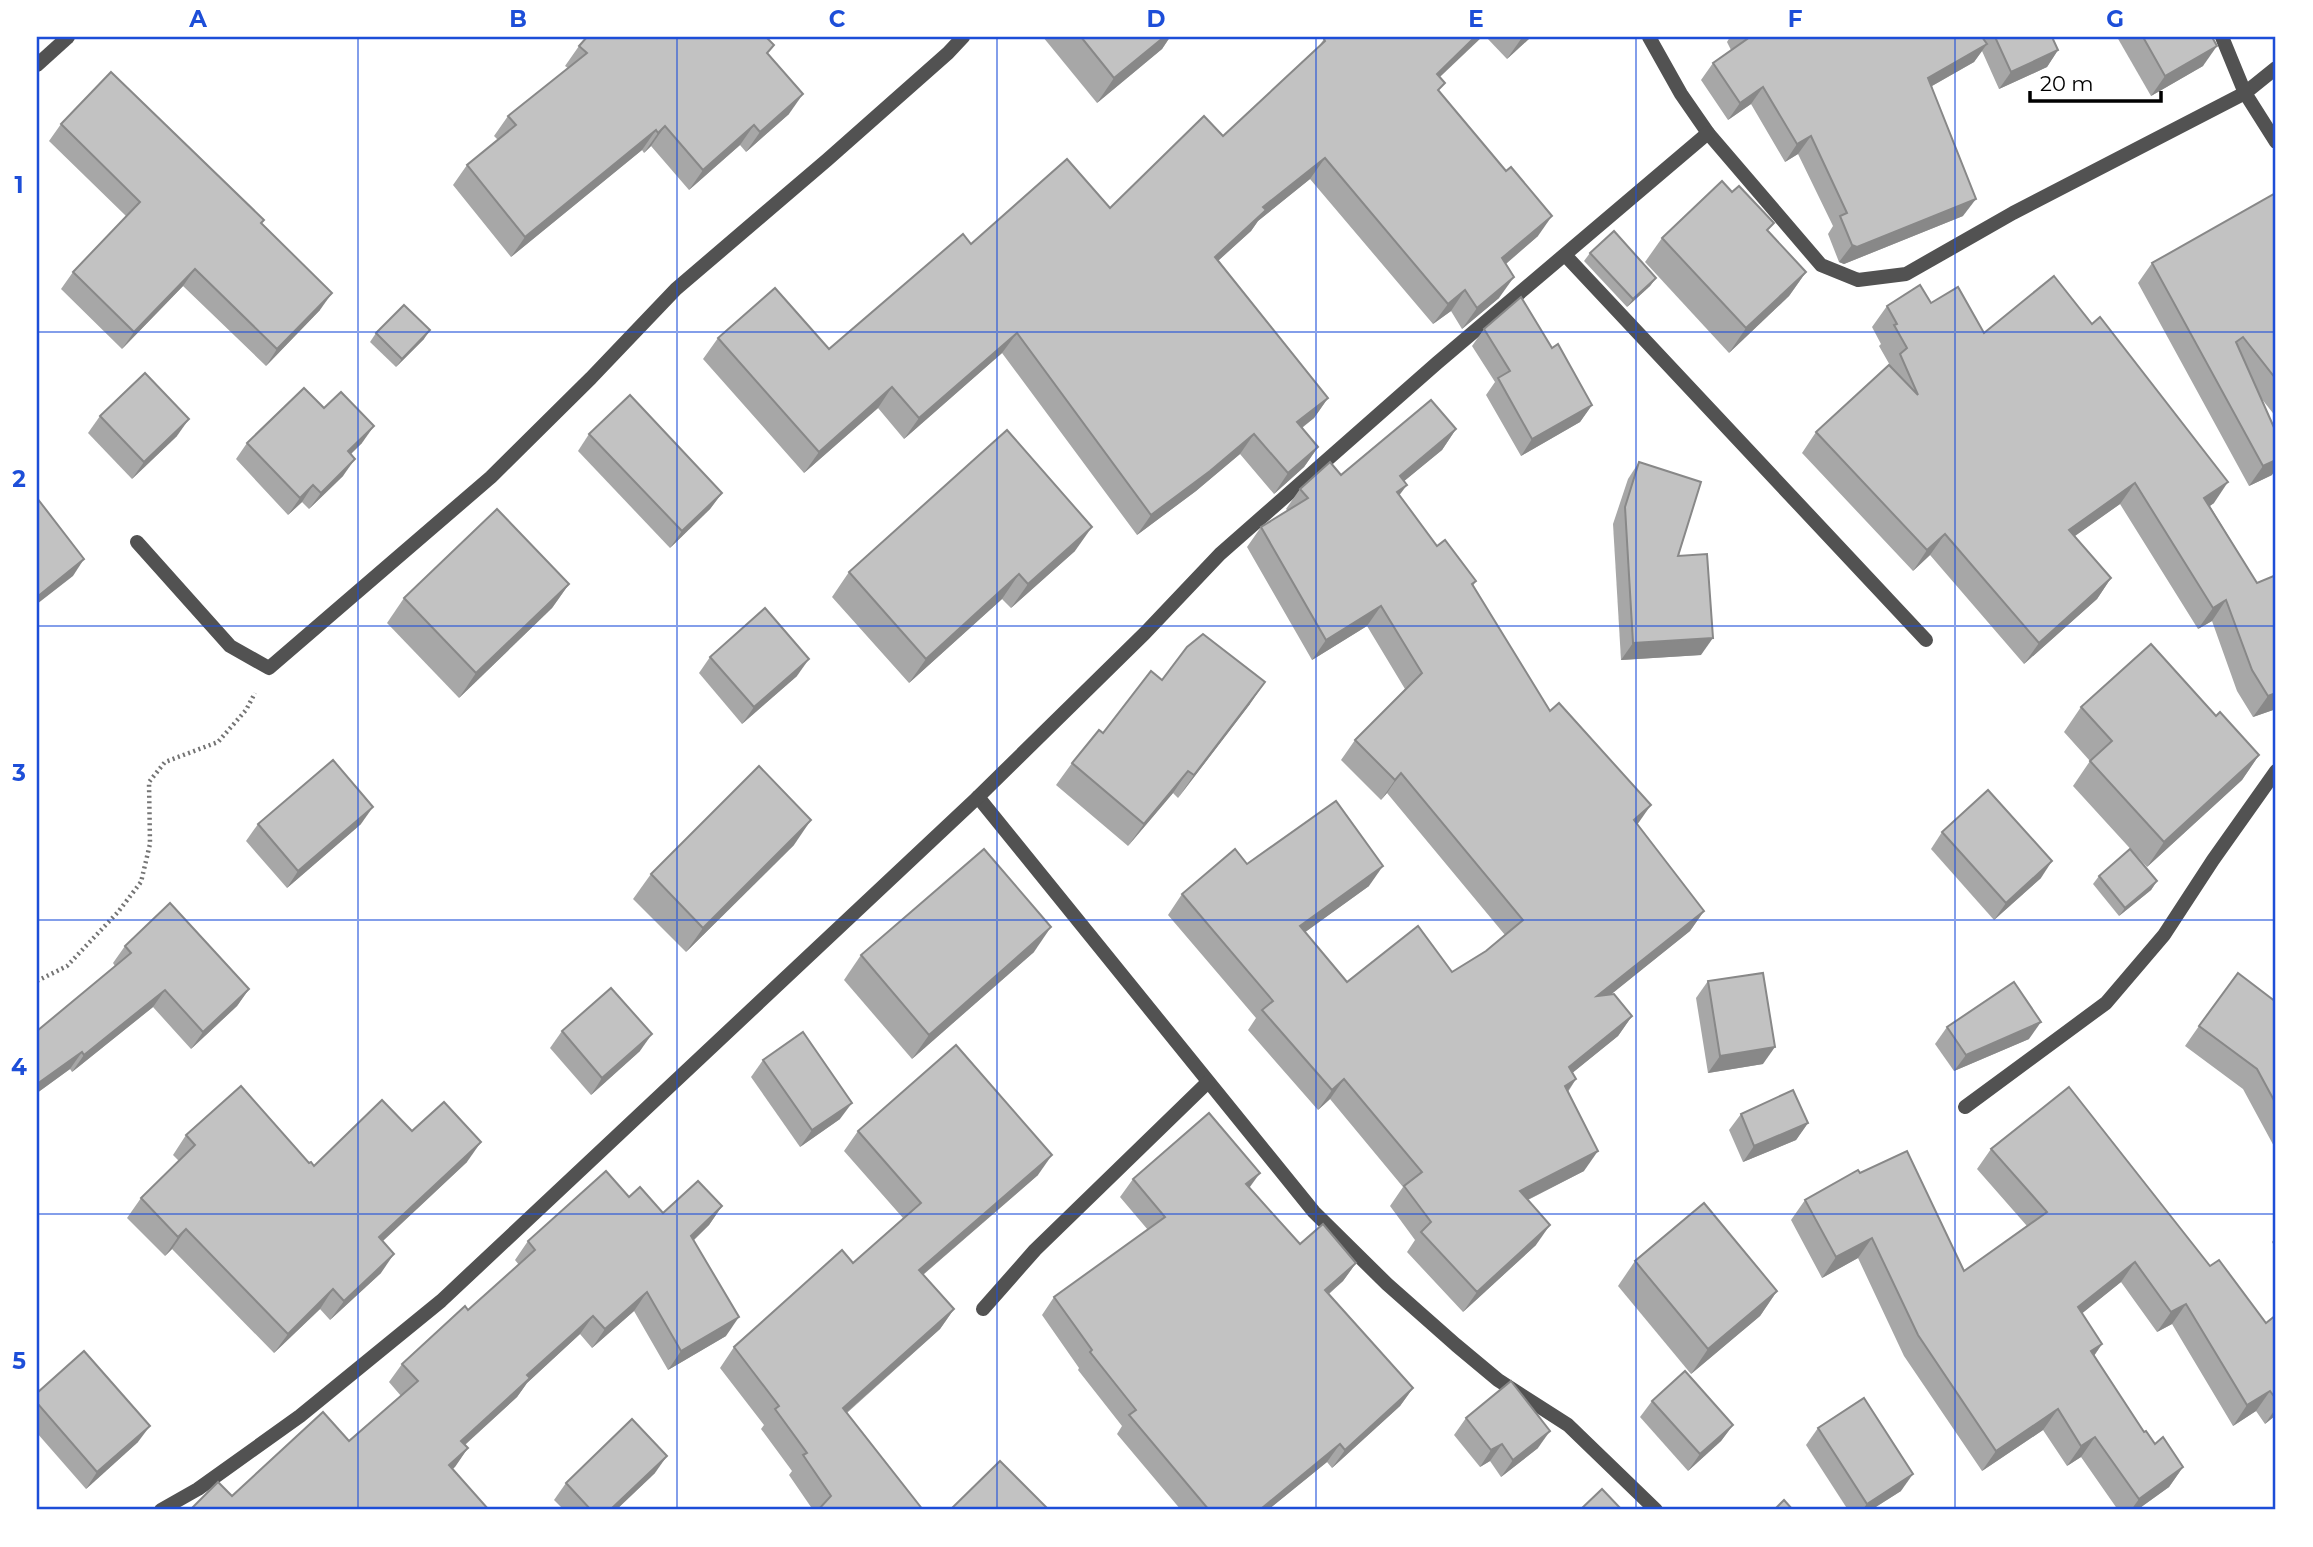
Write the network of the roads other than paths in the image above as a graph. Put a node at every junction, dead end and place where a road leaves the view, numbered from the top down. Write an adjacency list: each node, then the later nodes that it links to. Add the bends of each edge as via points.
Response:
1 (68, 37): 5 (street)
2 (963, 37): 11 (street, via 676,289 491,477 269,668 230,646)
3 (1649, 37): 8 (street)
4 (2222, 37): 7 (street)
5 (37, 65)
6 (2276, 68): 7 (street)
7 (2245, 93): 8 (street, via 1906,274 1858,280 1821,265); 9 (street)
8 (1708, 133): 10 (street)
9 (2276, 142)
10 (1565, 254): 12 (street); 14 (street, via 1220,554)
11 (137, 542)
12 (1926, 640)
13 (2276, 771): 16 (street, via 2164,935 2106,1003)
14 (978, 797): 15 (street); 18 (street, via 441,1301 300,1416)
15 (1208, 1082): 17 (street, via 1035,1250); 19 (street, via 1314,1212 1387,1284 1498,1380 1567,1425)
16 (1965, 1107)
17 (983, 1309)
18 (161, 1510)
19 (1656, 1510)

